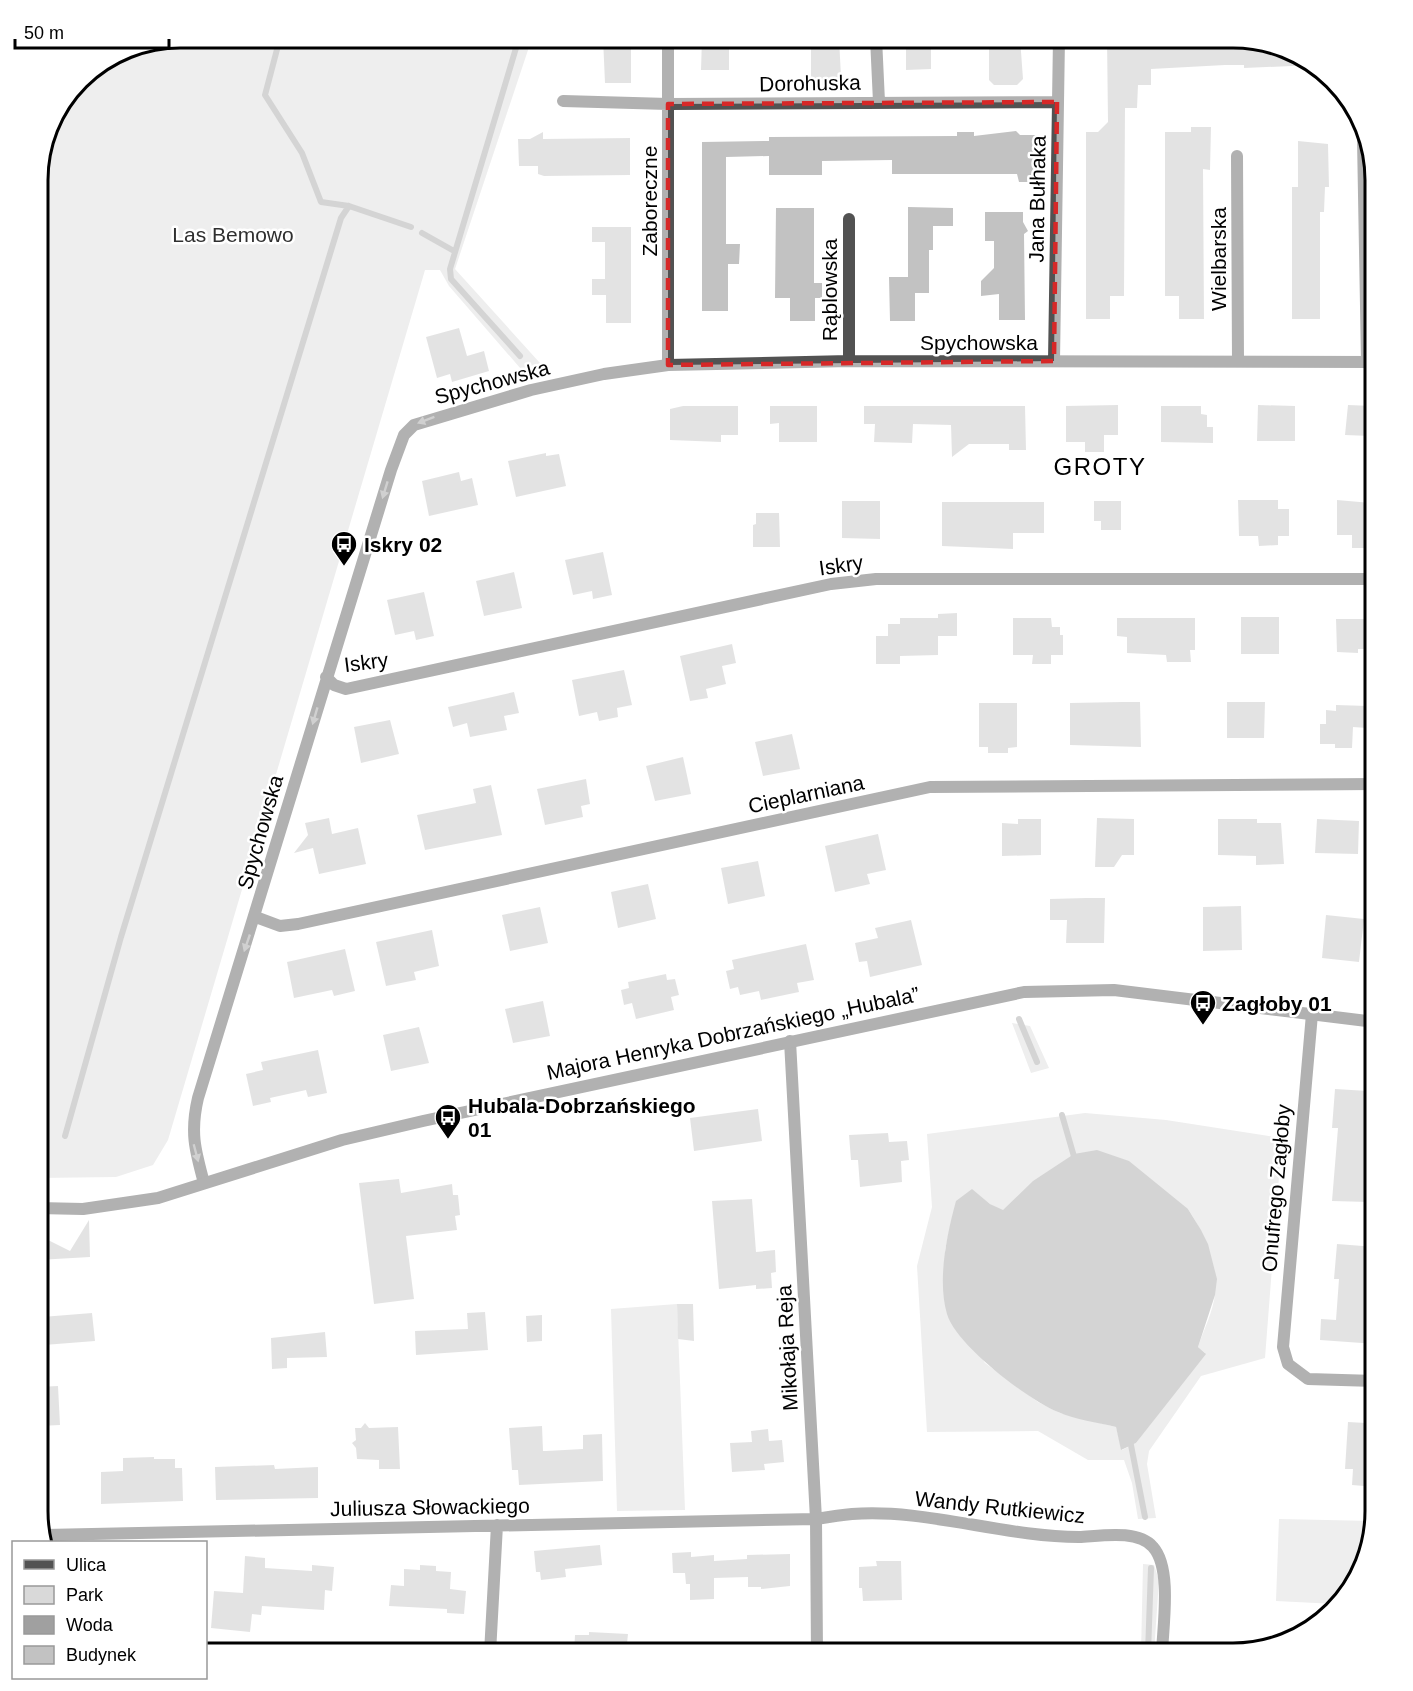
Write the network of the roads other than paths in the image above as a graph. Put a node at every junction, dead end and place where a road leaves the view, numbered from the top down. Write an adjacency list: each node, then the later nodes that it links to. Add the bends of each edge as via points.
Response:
1 (668, 48): 7 (street, Zaboreczne)
2 (876, 48): 5 (street)
3 (1059, 48): 6 (street, Jana Bułhaka)
4 (563, 101): 7 (street, Dorohuska)
5 (879, 102): 6 (street, Dorohuska); 7 (street, Dorohuska)
6 (1057, 102): 12 (street, Jana Bułhaka)
7 (668, 104): 16 (street, Zaboreczne)
8 (1238, 156): 13 (street, Wielbarska)
9 (1364, 162): 10 (street)
10 (1365, 195)
11 (849, 219): 14 (street, Rąblowska)
12 (1054, 361): 13 (street, Spychowska); 14 (street, Spychowska)
13 (1238, 361): 15 (street, Spychowska)
14 (849, 362): 16 (street, Spychowska)
15 (1365, 362)
16 (668, 365): 18 (street, Spychowska, one-way to 18, via 531,390 414,425 404,435)
17 (1365, 579): 18 (street, Iskry, via 876,579 831,584 346,689)
18 (326, 677): 20 (street, Spychowska, one-way to 20)
19 (1365, 784): 20 (street, Cieplarniana, via 930,787 298,924 280,926)
20 (256, 917): 24 (street, Spychowska, one-way to 24, via 218,1028 192,1122)
21 (1312, 1014): 22 (street, Majora Henryka Dobrzańskiego „Hubala”); 23 (street, Majora Henryka Dobrzańskiego „Hubala”, via 1163,994 1069,989 982,999); 26 (street, Onufrego Zagłoby, via 1283,1347 1288,1364 1308,1379)
22 (1365, 1021)
23 (790, 1041): 24 (street, Majora Henryka Dobrzańskiego „Hubala”, via 342,1140); 27 (street, Mikołaja Reja)
24 (204, 1183): 25 (street, Majora Henryka Dobrzańskiego „Hubala”, via 130,1204)
25 (48, 1208)
26 (1365, 1382)
27 (816, 1519): 28 (street, Juliusza Słowackiego); 32 (street, Mikołaja Reja); 33 (street, Wandy Rutkiewicz, via 887,1515 1071,1537 1135,1536 1154,1547 1164,1569)
28 (497, 1525): 30 (street, Juliusza Słowackiego); 31 (street)
29 (51, 1535): 30 (street, Juliusza Słowackiego)
30 (183, 1537)
31 (491, 1643)
32 (818, 1643)
33 (1162, 1643)

